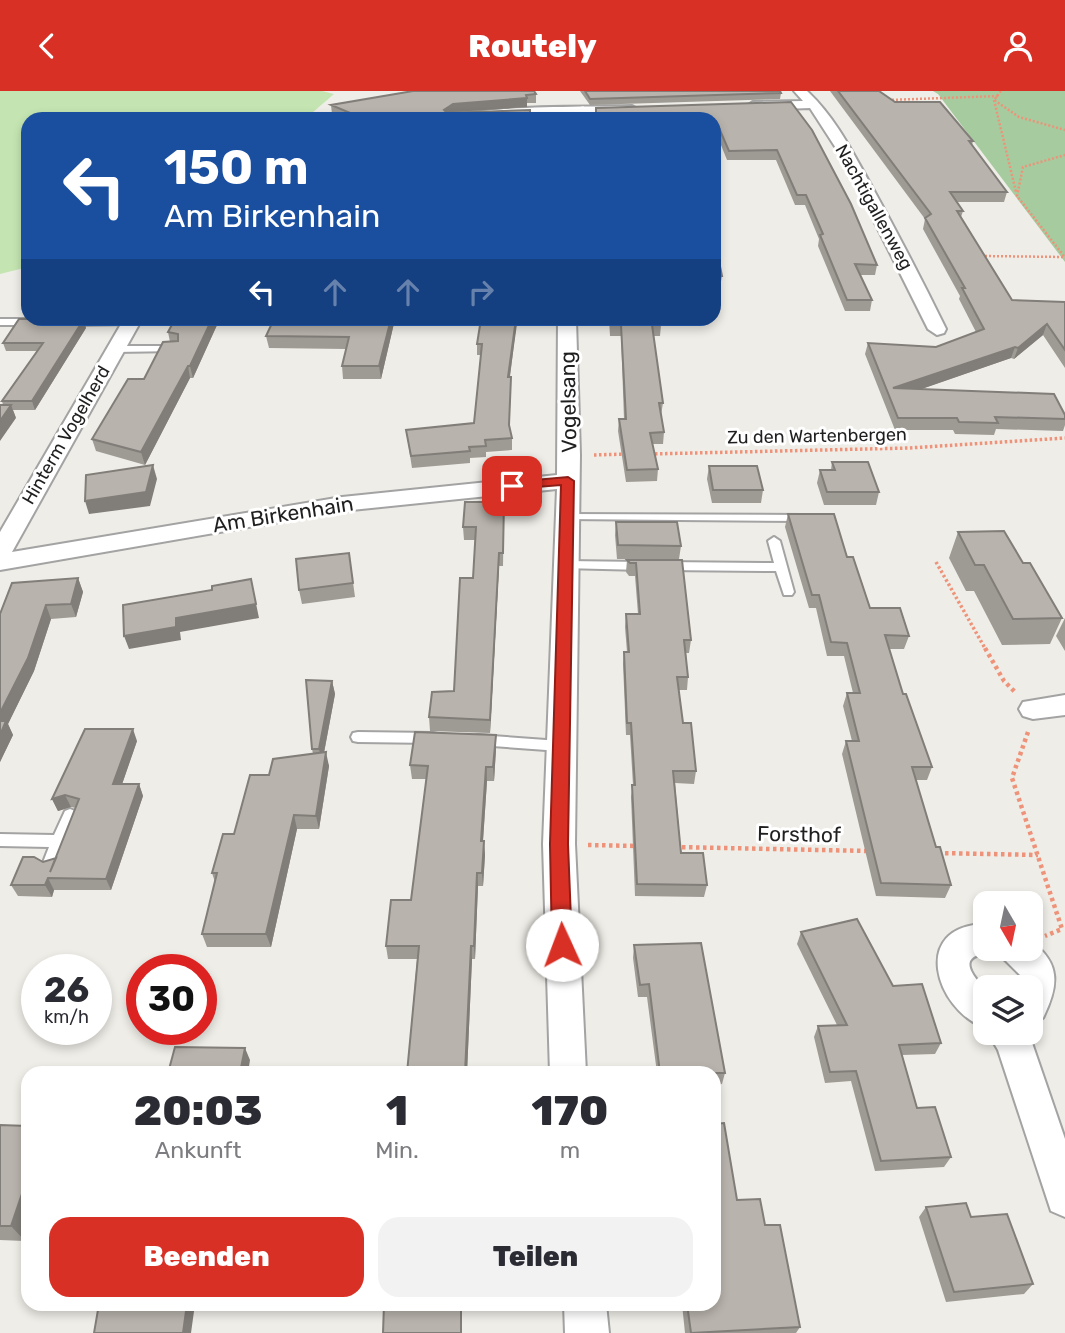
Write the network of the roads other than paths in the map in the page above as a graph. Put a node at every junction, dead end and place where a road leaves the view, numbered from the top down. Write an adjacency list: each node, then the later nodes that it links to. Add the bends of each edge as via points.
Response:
1 (800, 91): 2 (street, Nachtigallenweg)
2 (814, 104): 3 (street); 11 (street, Nachtigallenweg, via 903,256)
3 (744, 106)
4 (647, 109): 5 (street)
5 (563, 111): 6 (street)
6 (542, 112)
7 (0, 321): 8 (lane)
8 (21, 321)
9 (128, 326): 12 (street, Hinterm Vogelherd)
10 (567, 326): 14 (street, Vogelsang)
11 (937, 330)
12 (115, 349): 13 (lane); 18 (street, Hinterm Vogelherd)
13 (176, 349)
14 (568, 468): 15 (street, Vogelsang); 19 (street, Am Birkenhain)
15 (567, 517): 16 (lane); 20 (street, Vogelsang)
16 (816, 518)
17 (774, 541): 21 (lane)
18 (0, 552)
19 (0, 562)
20 (566, 565): 21 (lane); 26 (street, Vogelsang)
21 (781, 567): 22 (lane)
22 (788, 591)
23 (1065, 705): 24 (street)
24 (1033, 709)
25 (358, 737): 26 (lane)
26 (560, 746): 34 (street, Vogelsang)
27 (70, 815): 29 (lane)
28 (0, 840): 29 (lane)
29 (60, 841): 30 (lane)
30 (50, 865)
31 (973, 940): 32 (street, via 958,949 953,966 962,988)
32 (973, 999)
33 (1015, 1045): 35 (street)
34 (568, 1066)
35 (1065, 1198)
36 (585, 1311): 37 (street)
37 (587, 1333)

